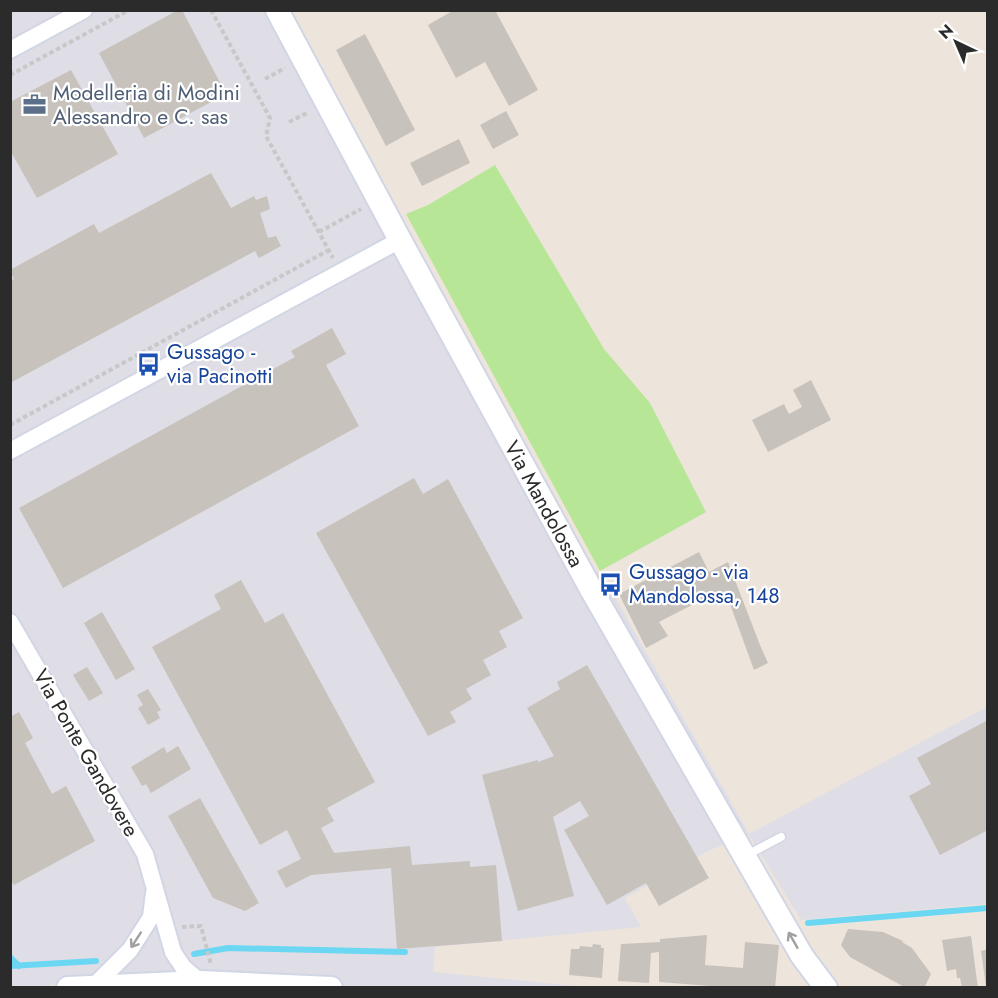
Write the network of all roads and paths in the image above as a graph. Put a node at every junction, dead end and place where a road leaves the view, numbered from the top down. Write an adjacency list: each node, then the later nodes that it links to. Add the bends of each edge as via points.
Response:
1 (84, 10): 5 (street)
2 (129, 10): 6 (path)
3 (210, 10): 10 (path, via 270,117 266,136)
4 (277, 10): 11 (street, Via Mandolossa)
5 (10, 50)
6 (10, 75)
7 (311, 111): 8 (path)
8 (289, 122)
9 (364, 207): 10 (path)
10 (319, 232): 12 (path)
11 (400, 240): 15 (street); 18 (street, Via Mandolossa, via 592,591)
12 (329, 250): 13 (path); 14 (path)
13 (334, 260)
14 (10, 425)
15 (10, 451)
16 (10, 622): 19 (street, Via Ponte Gandovere, via 145,854)
17 (781, 837): 18 (lane)
18 (750, 865): 26 (street, Via Mandolossa, one-way to 18, via 802,956)
19 (155, 886): 22 (street, Via Ponte Gandovere, via 173,952); 23 (street, Via Ponte Gandovere, one-way to 23, via 151,917 130,950)
20 (201, 926): 21 (path)
21 (211, 962)
22 (200, 982): 23 (street); 25 (street)
23 (94, 986): 24 (street)
24 (68, 987)
25 (331, 987)
26 (826, 987)

